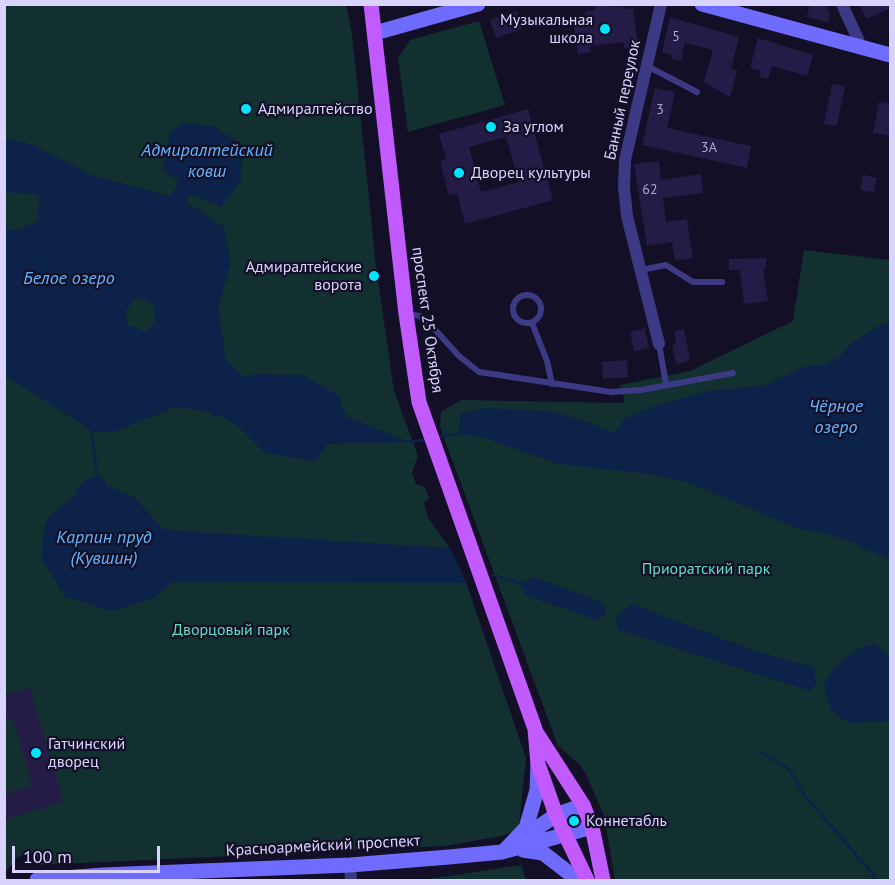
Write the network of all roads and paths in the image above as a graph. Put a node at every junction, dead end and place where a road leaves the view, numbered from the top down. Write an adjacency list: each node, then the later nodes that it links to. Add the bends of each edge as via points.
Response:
1 (371, 4): 7 (main road, проспект 25 Октября)
2 (478, 4): 6 (main road)
3 (661, 4): 10 (street, Банный переулок)
4 (702, 4): 8 (main road)
5 (842, 4): 8 (street)
6 (436, 10): 7 (main road)
7 (375, 33): 14 (main road, проспект 25 Октября)
8 (861, 46): 9 (main road)
9 (891, 56)
10 (647, 66): 11 (lane); 12 (street, Банный переулок, via 625,160 624,186)
11 (697, 92)
12 (640, 270): 13 (lane, via 666,264 693,282); 16 (street, Банный переулок)
13 (722, 282)
14 (406, 314): 18 (lane, via 420,316 429,323 479,372); 20 (main road, проспект 25 Октября, via 419,402)
15 (532, 323): 15 (lane, via 517,319 513,312 514,304 526,295 534,297 541,310); 18 (lane, via 548,362)
16 (659, 344): 19 (lane)
17 (733, 373): 19 (lane)
18 (552, 384): 19 (lane, via 611,392)
19 (666, 384)
20 (535, 729): 21 (main road); 22 (main road)
21 (538, 764): 23 (main road); 26 (main road, via 537,790 526,828)
22 (583, 805): 23 (main road, Красноармейский проспект); 24 (main road)
23 (556, 815): 25 (main road); 26 (main road, Красноармейский проспект)
24 (592, 827): 25 (main road, Красноармейский проспект); 32 (main road)
25 (564, 836): 26 (main road, Красноармейский проспект); 31 (main road)
26 (502, 852): 27 (main road, Красноармейский проспект); 30 (main road, via 543,853)
27 (351, 873): 28 (main road, Красноармейский проспект)
28 (104, 878): 29 (main road, Красноармейский проспект)
29 (37, 880)
30 (578, 880)
31 (587, 880)
32 (603, 880)

